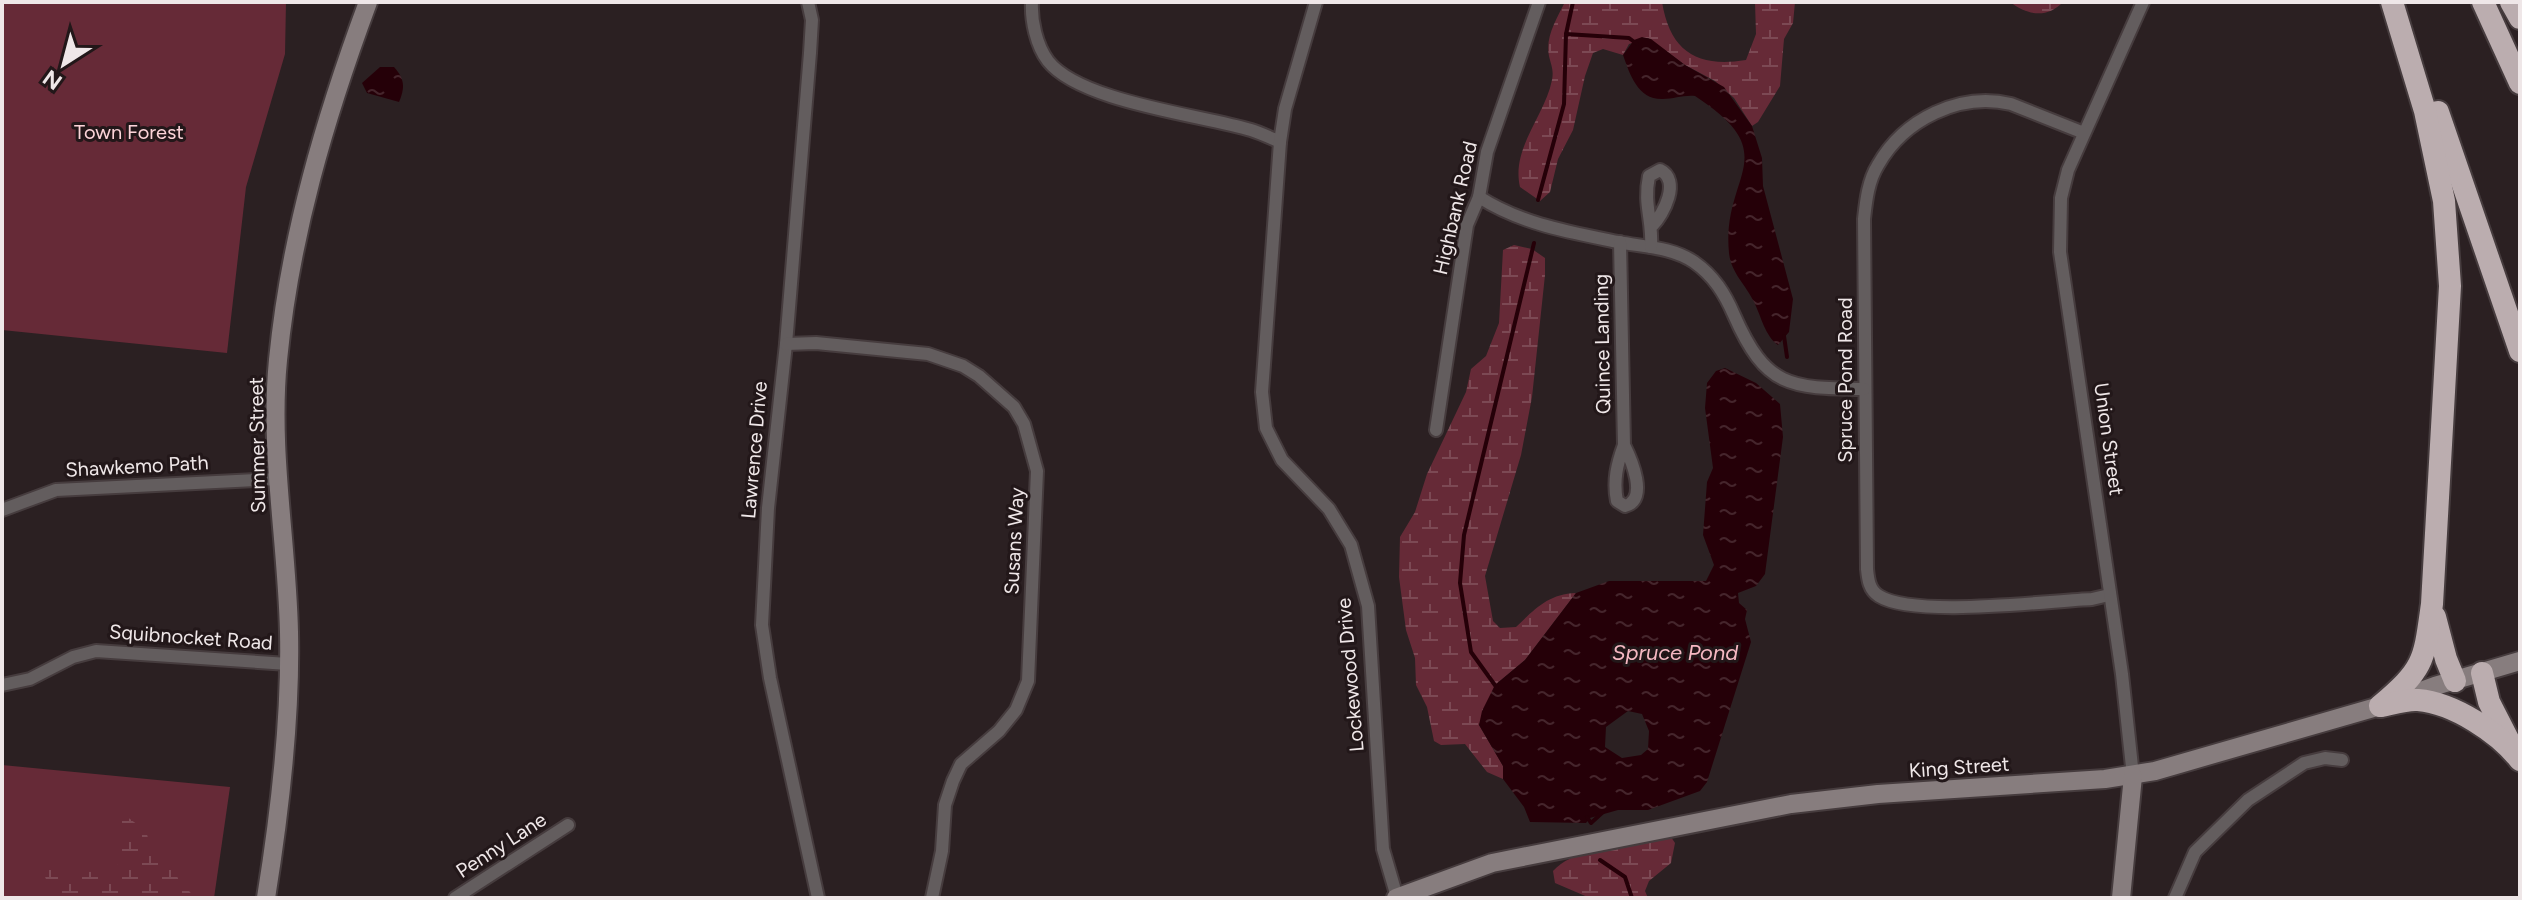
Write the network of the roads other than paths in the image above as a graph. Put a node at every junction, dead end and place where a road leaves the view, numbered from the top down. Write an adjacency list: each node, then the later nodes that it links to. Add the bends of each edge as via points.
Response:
1 (368, 2): 23 (main road, Summer Street, via 333,96 296,238 278,363)
2 (808, 2): 18 (street, Lawrence Drive, via 810,53)
3 (1032, 2): 13 (street, via 1031,20 1048,60 1072,79 1114,97 1255,131)
4 (1316, 2): 13 (street, Lockewood Drive)
5 (1539, 2): 14 (street, Highbank Road, via 1487,152)
6 (2143, 2): 12 (street, Union Street)
7 (2394, 2): 19 (highway, via 2437,109); 26 (highway, via 2444,201 2450,286)
8 (2483, 2): 11 (highway)
9 (2511, 2): 10 (highway)
10 (2520, 18)
11 (2520, 83)
12 (2084, 133): 20 (street, Spruce Pond Road, via 2011,104 1970,101 1924,119 1886,153 1873,174 1864,219); 25 (street, Union Street, via 2061,198 2060,252)
13 (1280, 142): 41 (street, Lockewood Drive, via 1263,411 1282,460 1329,509 1351,545 1368,606 1383,849)
14 (1479, 197): 16 (street, via 1519,219); 21 (street, Highbank Road, via 1465,236)
15 (1652, 226): 17 (street)
16 (1620, 242): 17 (street); 22 (street, Quince Landing)
17 (1651, 247): 20 (street, via 1687,258 1712,277 1749,349 1769,371 1805,386)
18 (786, 344): 39 (street, Lawrence Drive, via 762,625); 40 (street, Susans Way, via 928,354 963,366 1014,407 1037,471 1028,681 1016,710 961,764 953,781)
19 (2520, 351)
20 (1864, 389): 25 (street, Spruce Pond Road, via 1867,569 1874,592 1920,608)
21 (1436, 430)
22 (1624, 445)
23 (277, 479): 24 (street, Shawkemo Path, via 56,490); 28 (main road, Summer Street)
24 (2, 510)
25 (2109, 595): 35 (street, Union Street)
26 (2432, 604): 30 (highway); 32 (highway, via 2422,662)
27 (2520, 661): 29 (main road, King Street)
28 (288, 664): 31 (street, Squibnocket Road, via 96,651); 37 (main road, Summer Street)
29 (2482, 673): 30 (main road, King Street); 33 (highway, via 2489,702)
30 (2455, 681): 32 (main road, King Street)
31 (2, 685)
32 (2380, 706): 33 (highway, via 2418,700 2442,706 2500,738); 35 (main road, King Street)
33 (2519, 758)
34 (2342, 760): 43 (street, via 2304,763 2248,800 2195,852)
35 (2133, 776): 41 (main road, King Street, via 1791,804 1492,863); 42 (main road, Union Street)
36 (568, 825): 38 (street, Penny Lane)
37 (266, 898)
38 (455, 898)
39 (818, 898)
40 (932, 898)
41 (1396, 898)
42 (2121, 898)
43 (2175, 898)

